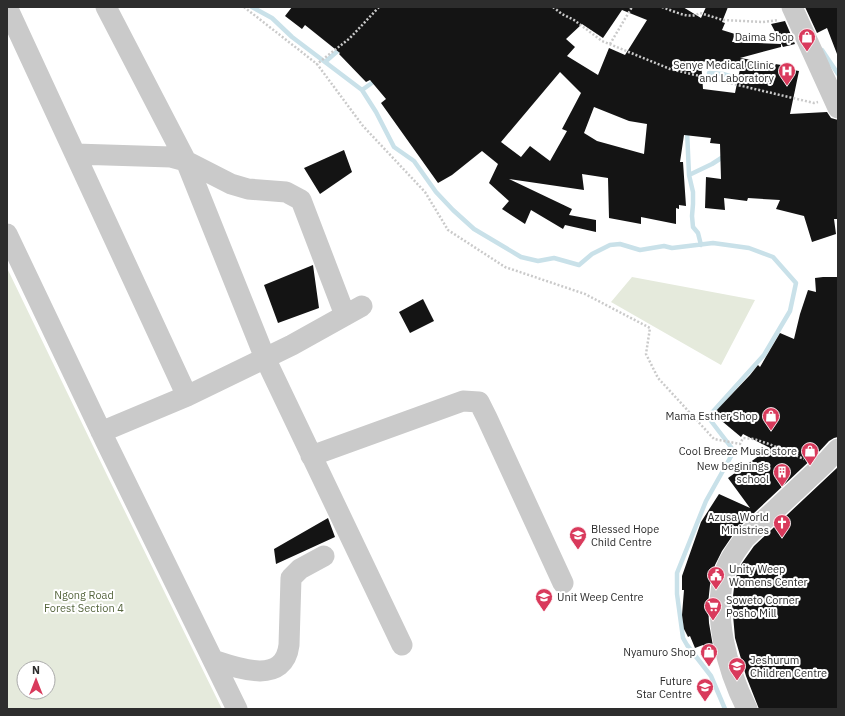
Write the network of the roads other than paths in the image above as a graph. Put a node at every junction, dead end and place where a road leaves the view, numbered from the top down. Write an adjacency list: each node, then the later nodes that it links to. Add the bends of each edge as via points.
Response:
1 (7, 7): 5 (street)
2 (106, 7): 6 (street)
3 (794, 11): 4 (street)
4 (835, 103)
5 (75, 154): 6 (street, via 171,156); 9 (street)
6 (186, 161): 8 (street); 8 (street, via 231,184 248,189 286,192 301,200 354,311)
7 (7, 234): 10 (street)
8 (265, 358): 9 (street); 11 (street)
9 (187, 396): 10 (street)
10 (101, 432): 16 (street)
11 (311, 456): 14 (street, via 463,401 478,402); 15 (street)
12 (832, 456): 18 (street, via 745,538 734,552 726,570 720,610 721,627 733,675)
13 (324, 556): 16 (street, via 300,569 291,578 289,645 288,654 282,662 268,670 257,672)
14 (563, 583)
15 (402, 645)
16 (213, 660): 17 (street)
17 (237, 709)
18 (747, 709)

